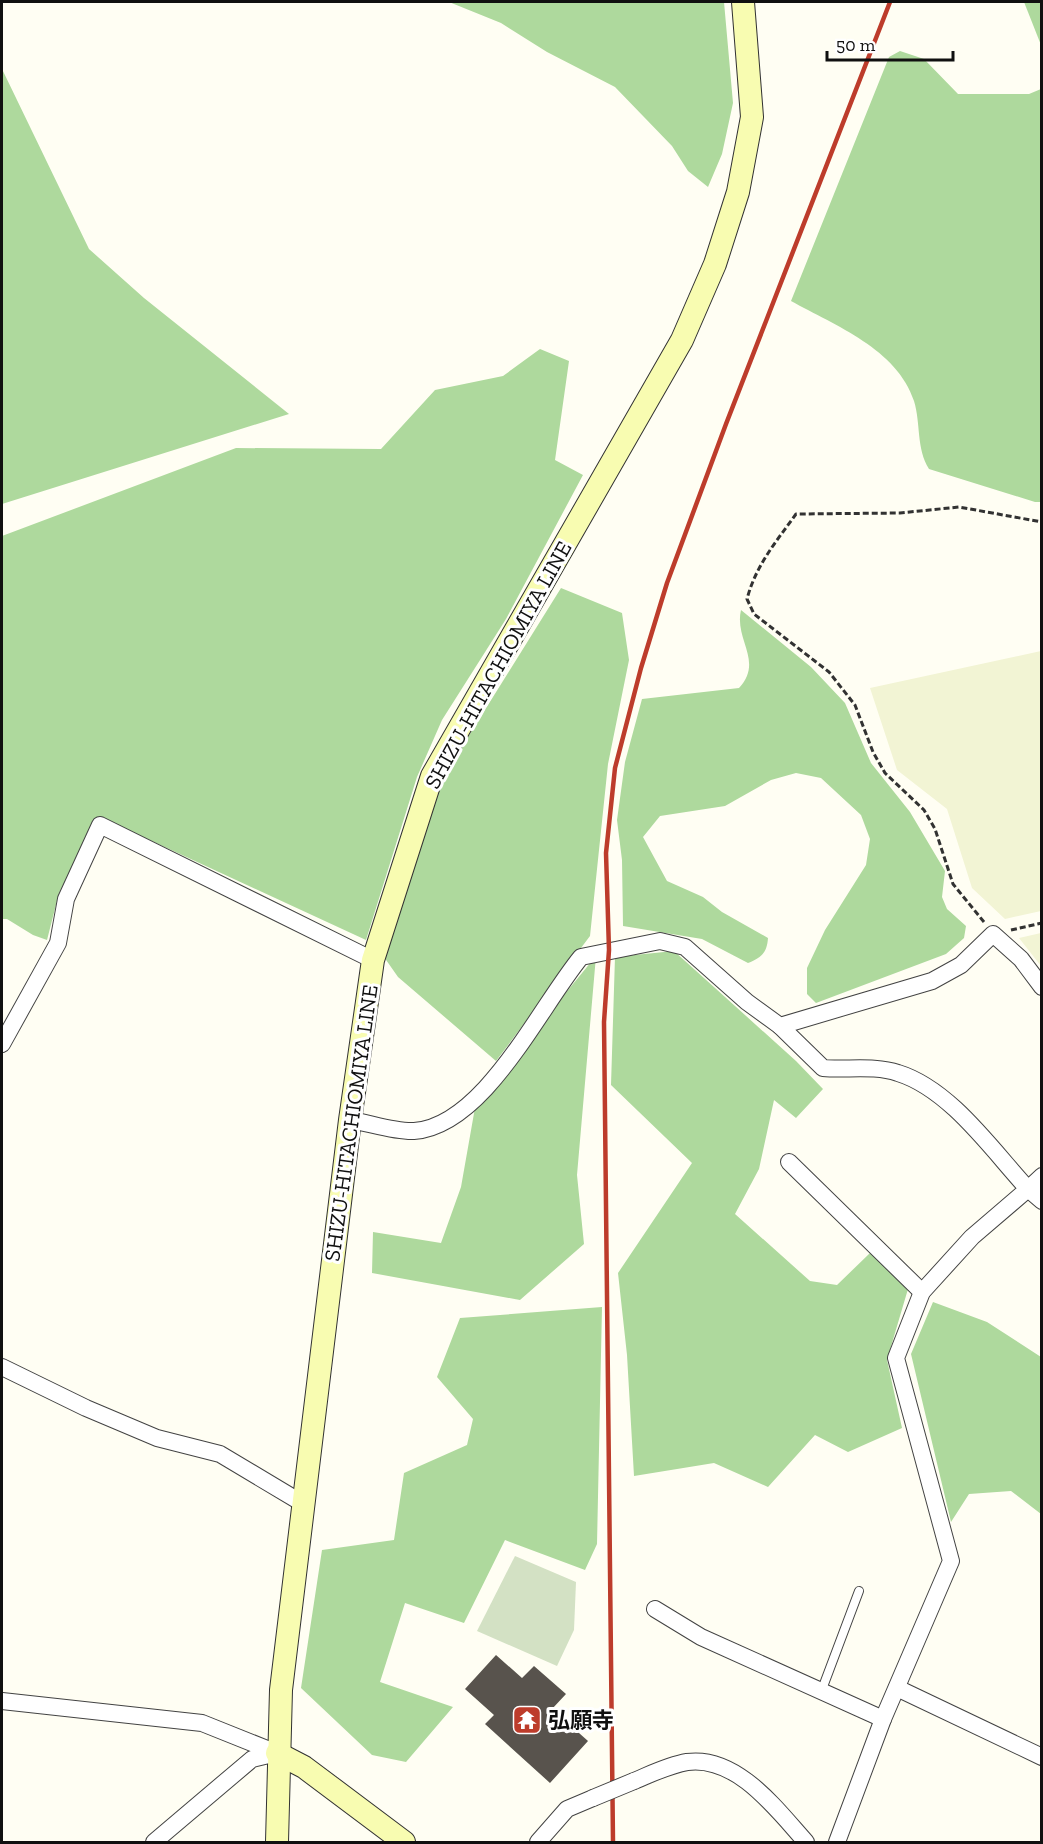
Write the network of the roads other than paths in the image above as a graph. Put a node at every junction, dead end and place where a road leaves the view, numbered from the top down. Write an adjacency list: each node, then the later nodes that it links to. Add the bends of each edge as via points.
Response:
1 (743, 2): 2 (main road, SHIZU-HITACHIOMIYA LINE, via 752,117 738,192 715,264 682,340 432,776)
2 (373, 960): 5 (street, via 100,825 66,899 58,943); 6 (main road, SHIZU-HITACHIOMIYA LINE)
3 (1041, 987): 4 (street, via 1021,959 993,934 961,965 932,981)
4 (780, 1026): 6 (street, via 685,947 660,941 638,943 581,957 496,1077 456,1117 412,1131); 9 (street, via 824,1068 897,1072 927,1085)
5 (2, 1044)
6 (350, 1120): 13 (main road, SHIZU-HITACHIOMIYA LINE)
7 (789, 1162): 11 (street)
8 (1041, 1176): 9 (street)
9 (1028, 1189): 10 (street); 11 (street, via 972,1238)
10 (1041, 1201)
11 (922, 1292): 16 (street, via 896,1358 951,1561)
12 (2, 1367): 13 (street, via 157,1438 220,1454)
13 (302, 1503): 20 (main road, SHIZU-HITACHIOMIYA LINE)
14 (859, 1591): 17 (lane)
15 (655, 1609): 17 (street, via 702,1637)
16 (897, 1688): 19 (street); 21 (street)
17 (821, 1693): 19 (street)
18 (2, 1701): 20 (street, via 202,1723)
19 (883, 1719): 27 (street)
20 (277, 1753): 22 (street, via 252,1759); 23 (main road, SHIZU-HITACHIOMIYA LINE); 24 (main road, via 303,1767)
21 (1041, 1757)
22 (154, 1842)
23 (277, 1842)
24 (404, 1842)
25 (538, 1842): 26 (street, bridge, via 567,1809 689,1762 724,1768 761,1793)
26 (806, 1842)
27 (837, 1842)

